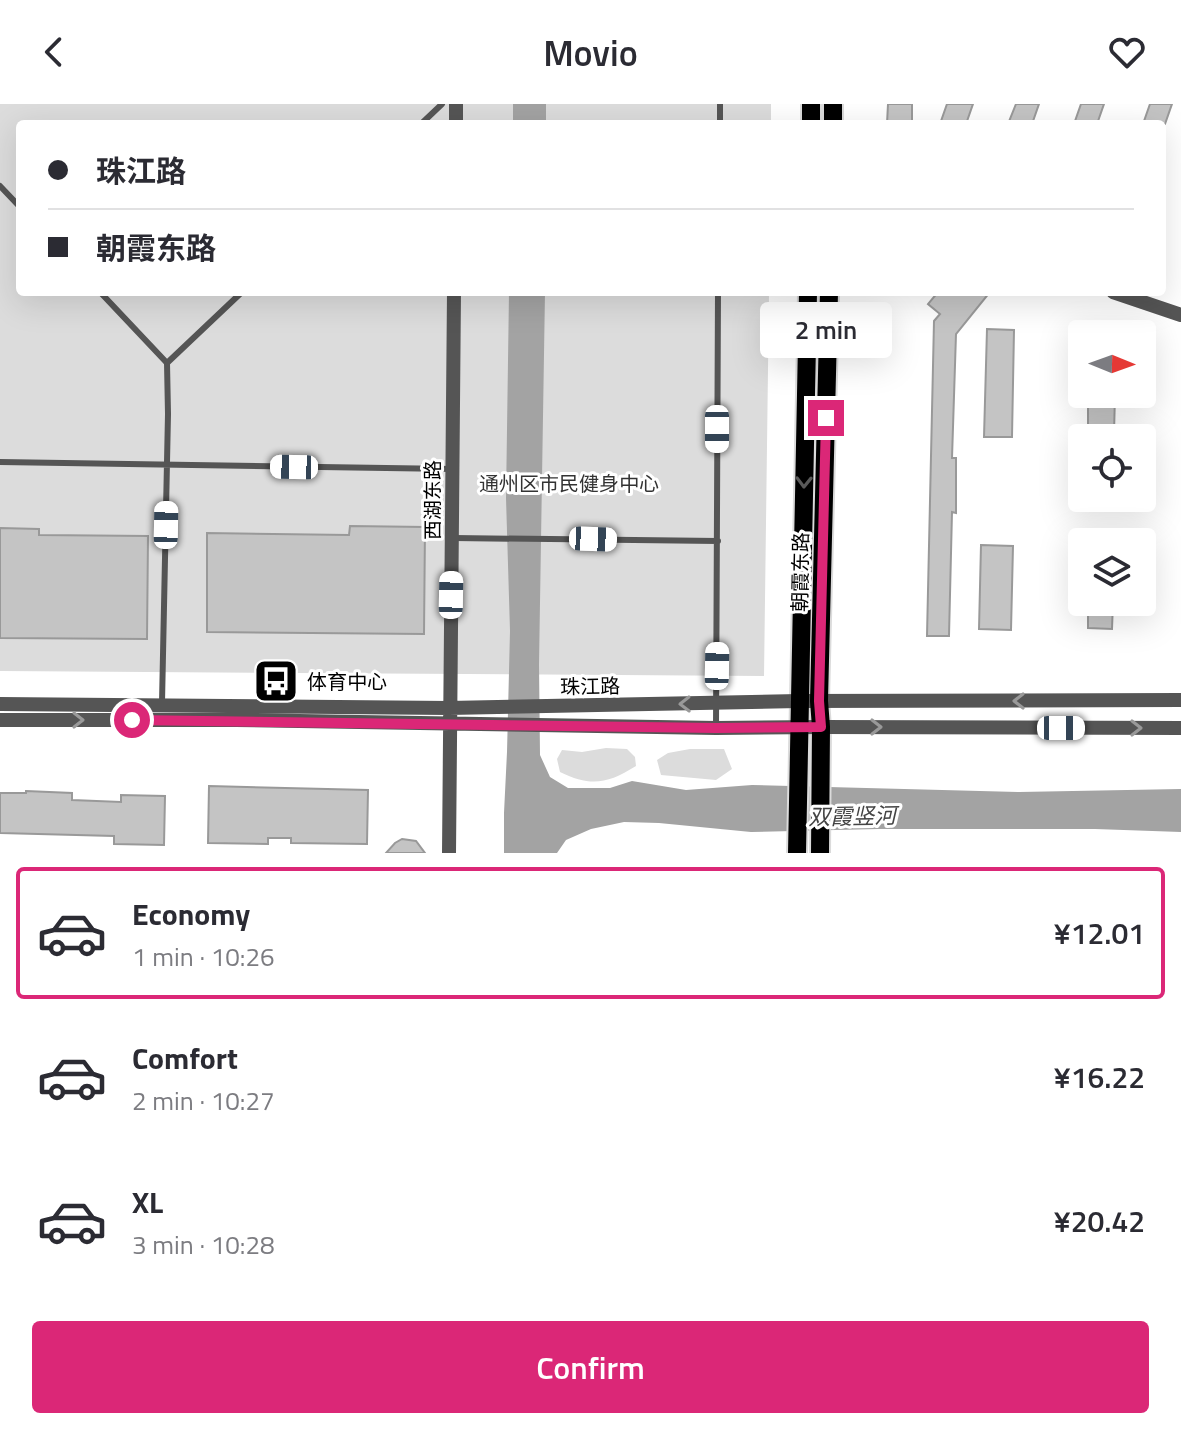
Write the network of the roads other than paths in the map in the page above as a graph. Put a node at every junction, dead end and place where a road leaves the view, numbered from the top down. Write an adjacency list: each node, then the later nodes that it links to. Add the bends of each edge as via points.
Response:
1 (442, 104): 2 (lane)
2 (425, 120)
3 (0, 186): 4 (lane)
4 (16, 203)
5 (104, 296): 13 (lane)
6 (238, 296): 13 (lane)
7 (454, 296): 16 (street, 西湖东路)
8 (718, 296): 18 (lane)
9 (808, 296): 20 (main road, 朝霞东路, one-way to 20)
10 (829, 296): 21 (main road, 朝霞东路)
11 (1125, 296): 12 (street)
12 (1181, 315)
13 (167, 363): 15 (lane)
14 (0, 462): 15 (lane)
15 (167, 465): 16 (lane); 23 (lane)
16 (452, 469): 17 (street, 西湖东路)
17 (452, 538): 18 (lane); 24 (street, 西湖东路)
18 (718, 541): 28 (lane)
19 (1181, 700): 21 (street, 珠江路, one-way to 21)
20 (799, 701): 21 (street, 珠江路); 24 (street, 珠江路, one-way to 24, via 500,707); 26 (main road, 朝霞东路)
21 (819, 701): 27 (main road, 朝霞东路)
22 (0, 704): 23 (street, 珠江路)
23 (162, 705): 24 (street, 珠江路)
24 (449, 716): 25 (street, 珠江路, one-way to 24); 28 (street, 珠江路, via 501,724); 30 (street, 西湖东路)
25 (0, 720)
26 (798, 727): 27 (street, 珠江路); 28 (street, 珠江路); 31 (main road, 朝霞东路)
27 (821, 727): 29 (street, 珠江路, one-way to 29); 32 (main road, 朝霞东路)
28 (716, 728)
29 (1181, 728)
30 (449, 853)
31 (797, 853)
32 (820, 853)

